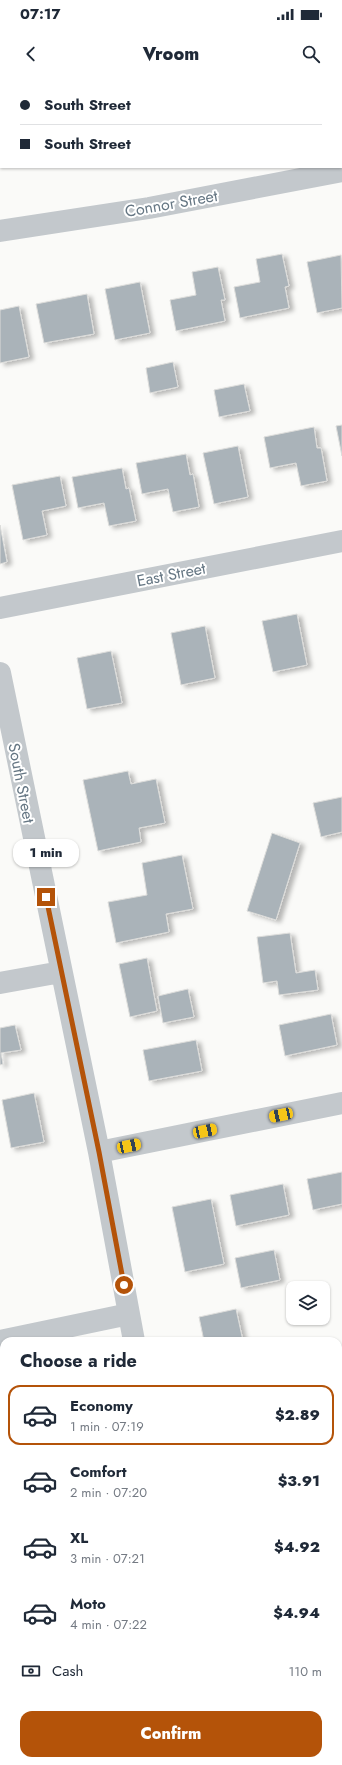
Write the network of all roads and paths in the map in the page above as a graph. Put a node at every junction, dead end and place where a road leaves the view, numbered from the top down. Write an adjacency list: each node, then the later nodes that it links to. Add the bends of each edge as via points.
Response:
1 (342, 171): 2 (street, Connor Street)
2 (297, 173): 3 (street, Connor Street, via 149,208)
3 (0, 231)
4 (342, 541): 5 (street, East Street)
5 (0, 608)
6 (0, 673): 7 (street, South Street)
7 (61, 972): 8 (street); 10 (street, South Street)
8 (0, 983)
9 (342, 1103): 10 (street)
10 (99, 1152): 11 (street, South Street)
11 (129, 1314): 12 (street); 13 (street, South Street)
12 (19, 1337)
13 (133, 1337)

